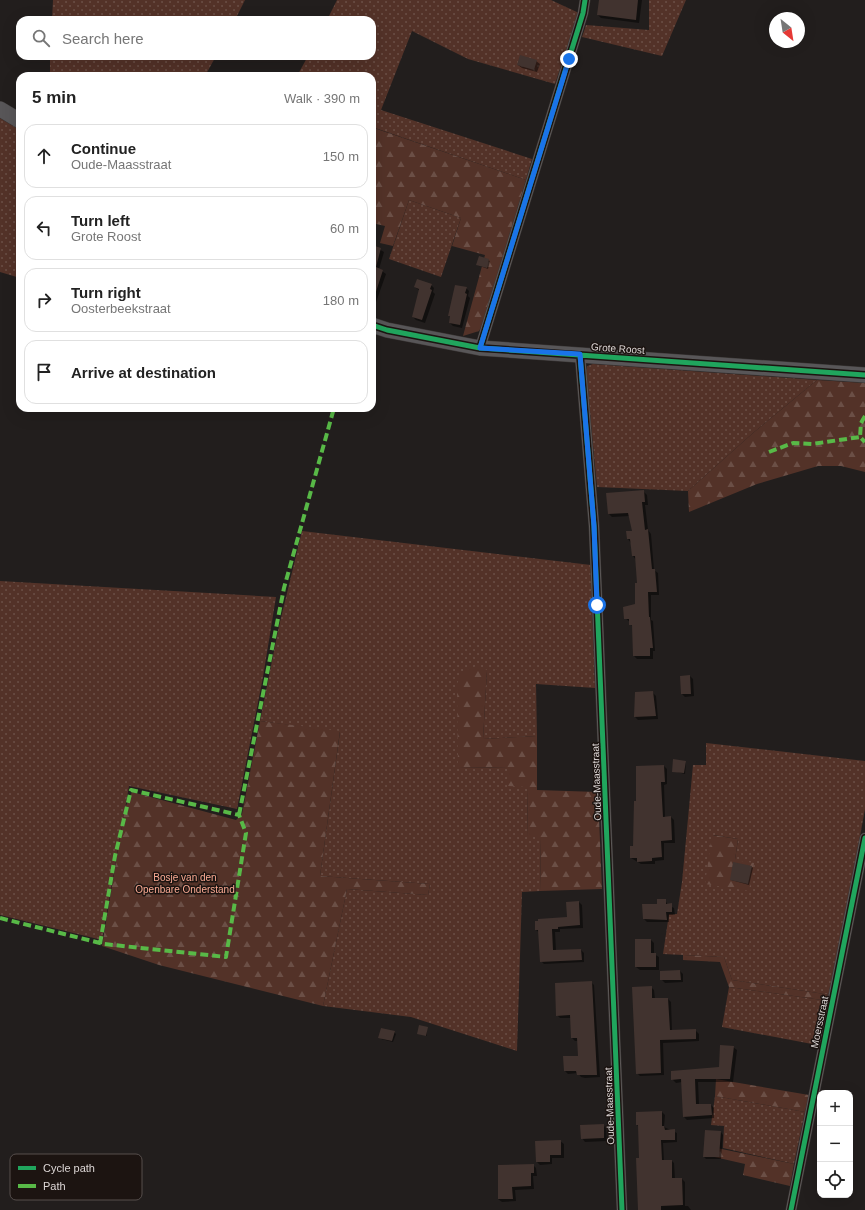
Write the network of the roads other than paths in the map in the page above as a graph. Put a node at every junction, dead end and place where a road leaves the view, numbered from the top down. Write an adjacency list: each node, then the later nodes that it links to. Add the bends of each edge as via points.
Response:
1 (585, 0): 5 (street)
2 (0, 109): 3 (street)
3 (16, 119)
4 (376, 326): 5 (street, Grote Roost, via 386,330)
5 (480, 348): 6 (street, Grote Roost)
6 (580, 354): 7 (street, Grote Roost); 9 (street, Oude-Maasstraat, via 594,526)
7 (865, 375)
8 (865, 838): 10 (street, Moersstraat)
9 (622, 1210)
10 (791, 1210)

